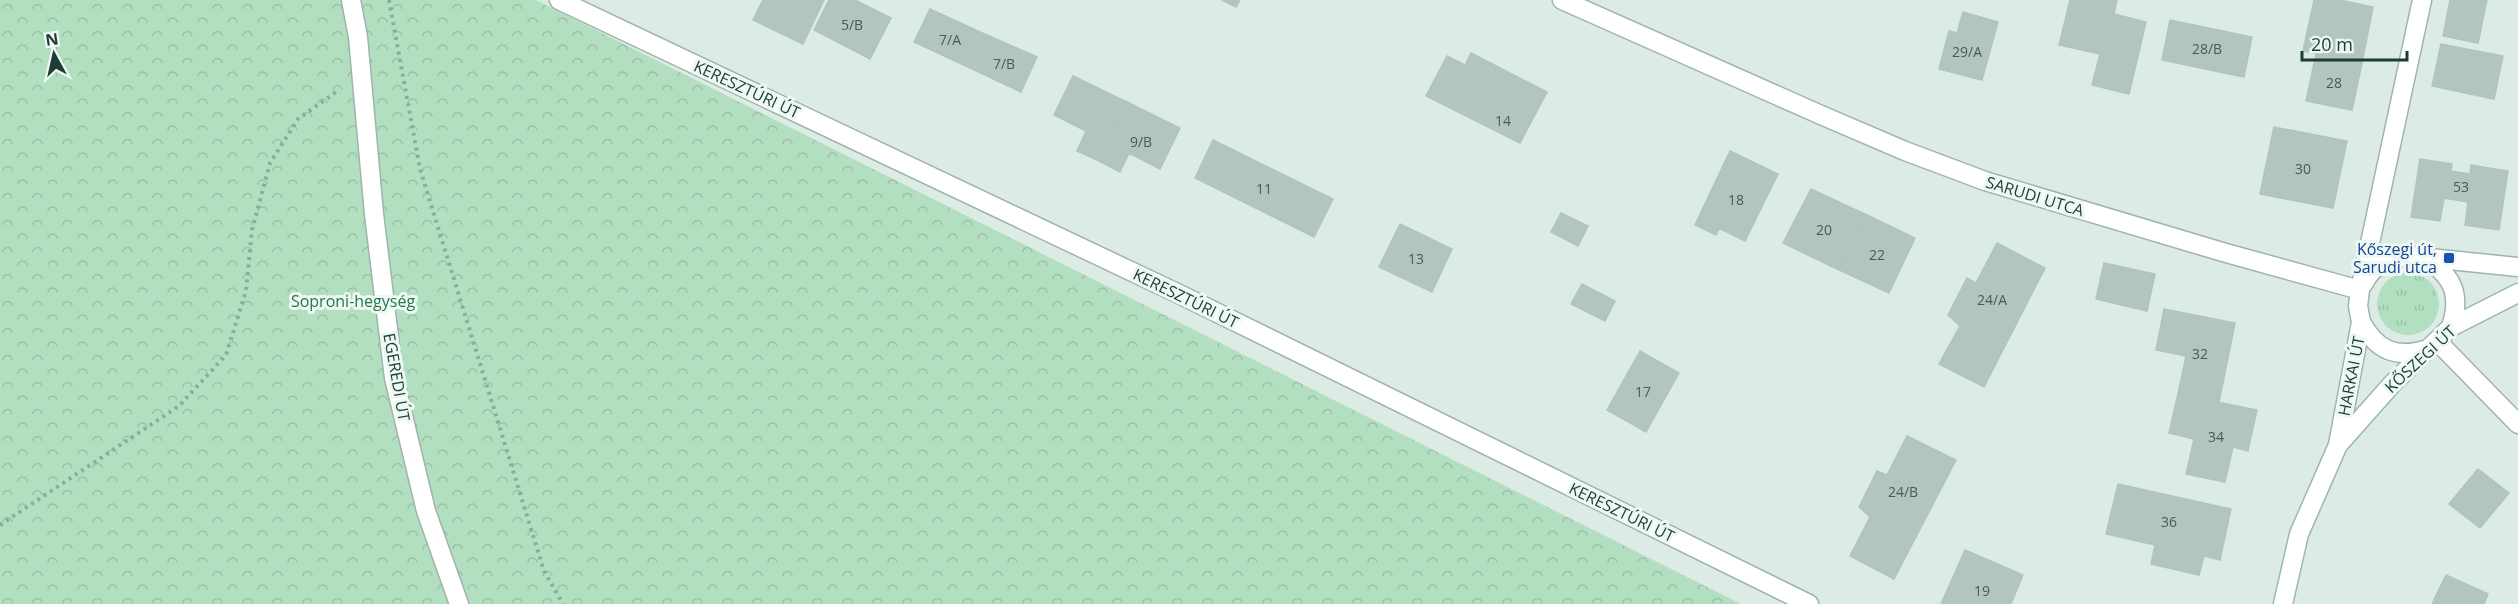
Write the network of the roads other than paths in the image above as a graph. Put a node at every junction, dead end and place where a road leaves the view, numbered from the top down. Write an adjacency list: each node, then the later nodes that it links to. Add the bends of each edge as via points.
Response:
1 (351, 0): 14 (street, EGEREDI ÚT, via 394,378 426,511)
2 (559, 0): 15 (street, KERESZTÚRI ÚT, via 1179,294)
3 (1562, 0): 7 (street, SARUDI UTCA, via 1905,151 1985,181)
4 (2422, 0): 7 (street, HARKAI ÚT)
5 (2426, 259): 6 (street); 7 (street, via 2393,258 2367,276); 10 (street, via 2450,280 2456,296)
6 (2518, 267)
7 (2360, 290): 9 (street, HARKAI ÚT)
8 (2518, 293): 10 (street, KŐSZEGI ÚT)
9 (2361, 322): 11 (street, via 2369,336 2396,353 2412,354); 13 (street, HARKAI ÚT)
10 (2451, 327): 11 (street, KŐSZEGI ÚT)
11 (2432, 345): 12 (street); 13 (street, KŐSZEGI ÚT)
12 (2518, 424)
13 (2338, 445): 16 (street, HARKAI ÚT, via 2299,534)
14 (459, 604)
15 (1809, 604)
16 (2283, 604)

